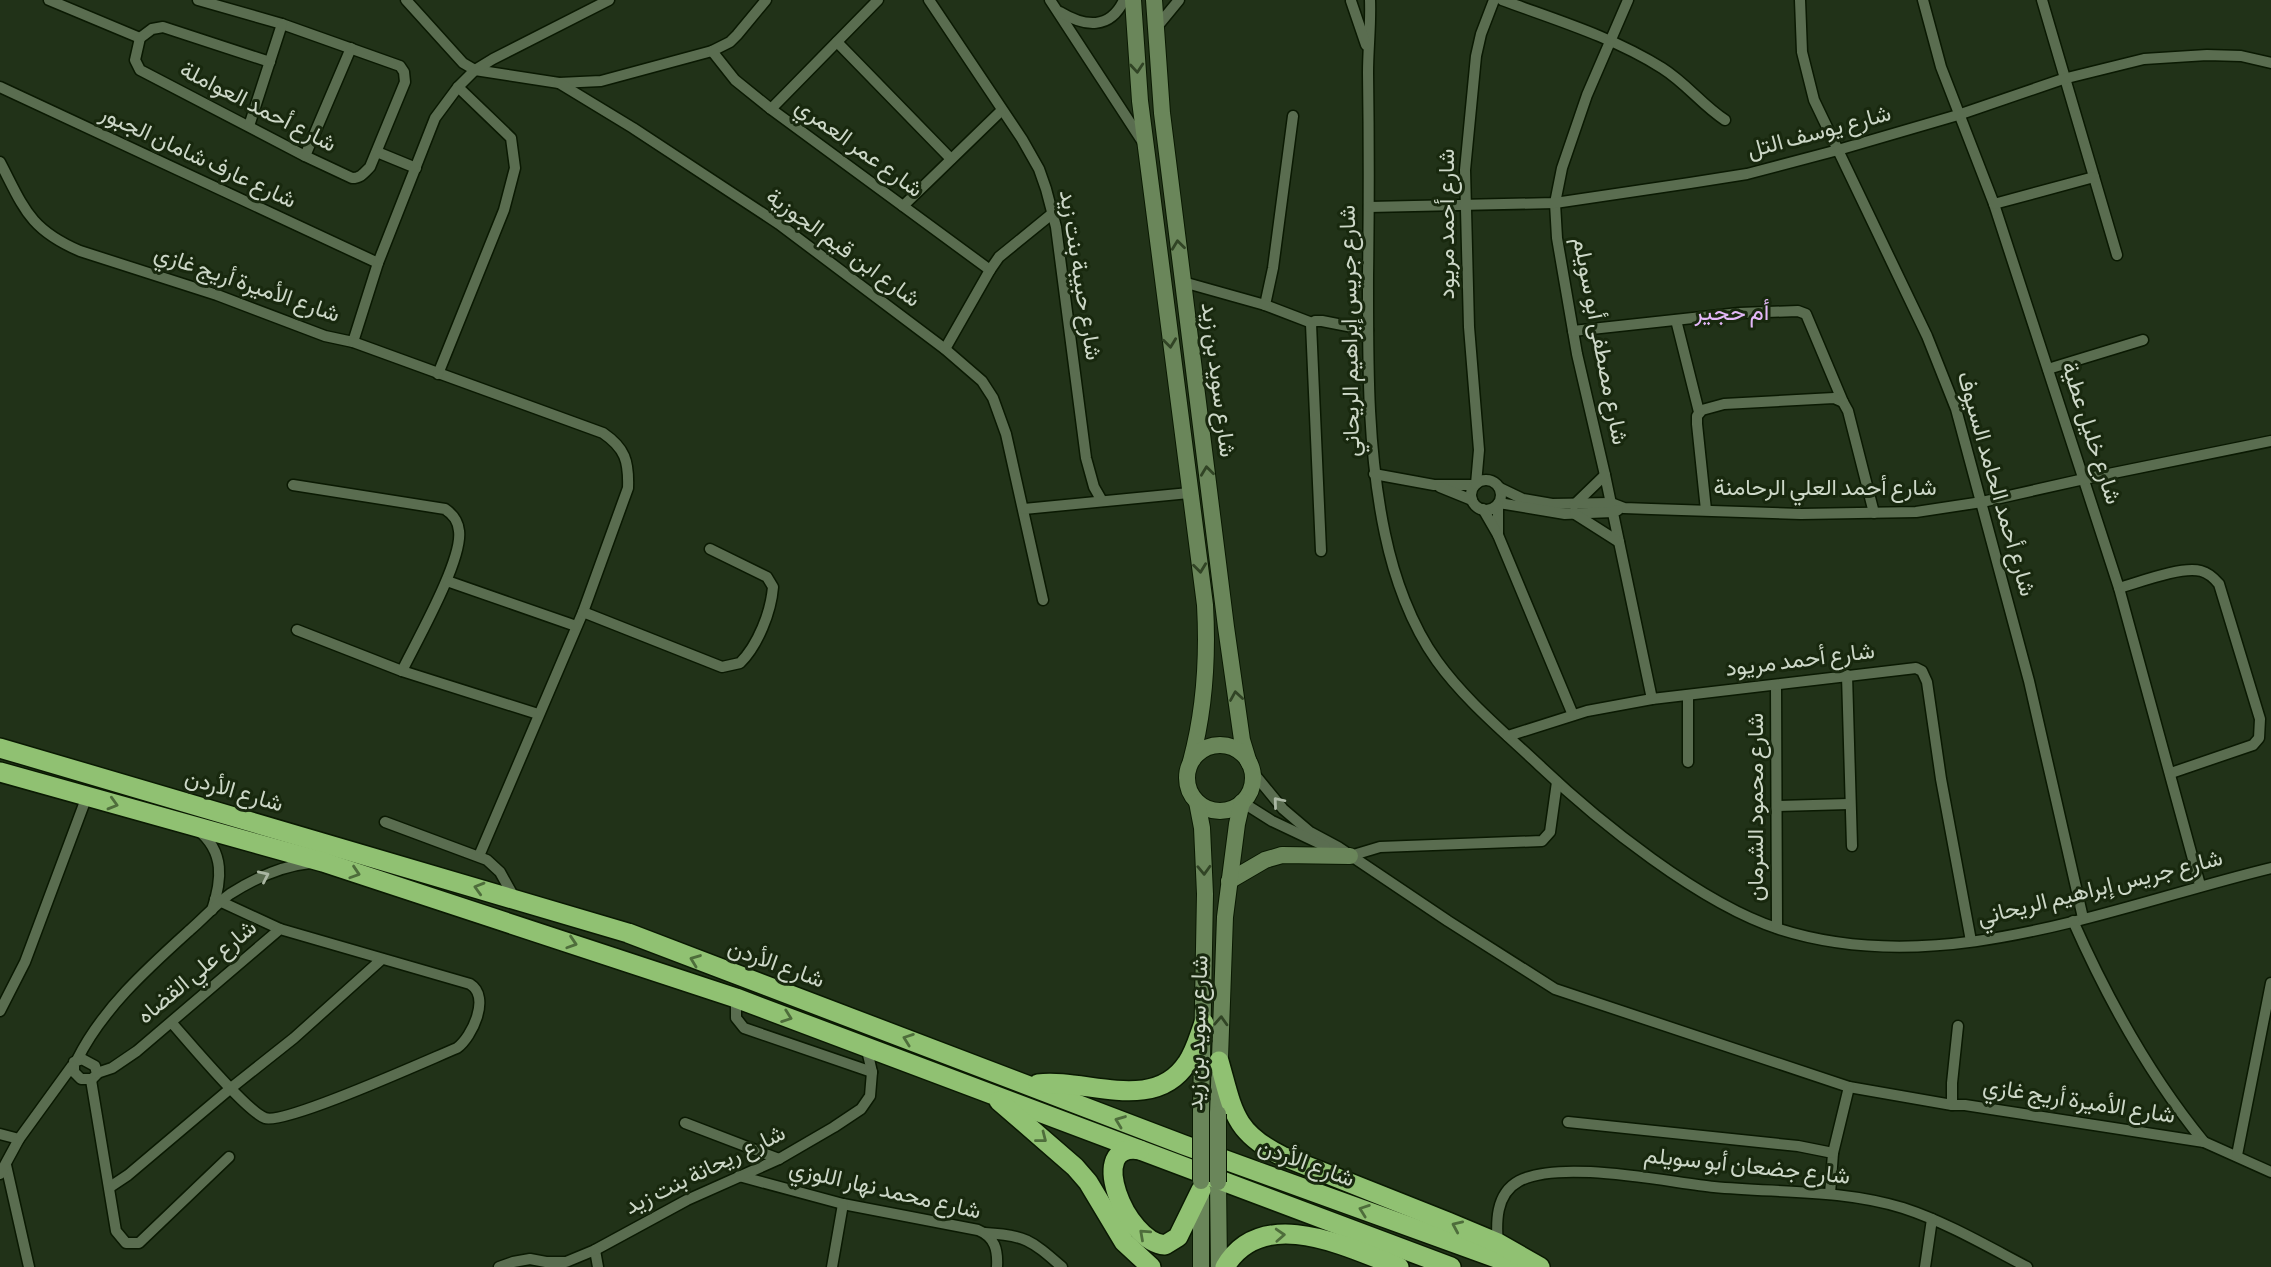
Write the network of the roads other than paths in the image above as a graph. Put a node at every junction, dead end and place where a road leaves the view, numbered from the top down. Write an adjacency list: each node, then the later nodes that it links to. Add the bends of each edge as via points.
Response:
1 (48, 0): 25 (street)
2 (198, 0): 23 (street, شارع أحمد العواملة)
3 (406, 0): 33 (street)
4 (609, 0): 33 (street, شارع الأميرة أريج غازي)
5 (766, 0): 29 (street, via 730,42)
6 (878, 0): 27 (street)
7 (929, 0): 39 (street, شارع حبيبة بنت زيد)
8 (1050, 0): 22 (street)
9 (1125, 0): 22 (street, via 1116,13 1101,22 1082,24)
10 (1133, 0): 44 (main road, شارع سويد بن زيد, one-way to 44)
11 (1154, 0): 24 (main road, شارع سويد بن زيد)
12 (1179, 0): 24 (street)
13 (1350, 0): 14 (street); 30 (street, شارع جريس إبراهيم الريحاني)
14 (1362, 0)
15 (1370, 0): 30 (street, شارع جريس إبراهيم الريحاني)
16 (1494, 0): 54 (street, شارع أحمد مريود, via 1481,34 1472,87)
17 (1502, 0): 26 (street)
18 (1628, 0): 26 (street, شارع مصطفى أبو سويلم)
19 (1800, 0): 45 (street, شارع أحمد الحامد السيوف, via 1805,69)
20 (1923, 0): 40 (street, شارع خليل عطية)
21 (2042, 0): 34 (street)
22 (1058, 11): 44 (street)
23 (282, 24): 28 (street, شارع أحمد العواملة); 31 (street)
24 (1155, 30): 61 (main road, شارع سويد بن زيد, one-way to 24)
25 (139, 38): 31 (street, شارع أحمد العواملة, via 163,27); 43 (street, شارع أحمد العواملة, via 135,60 140,70)
26 (1610, 40): 42 (street, via 1679,80); 52 (street, شارع مصطفى أبو سويلم, via 1574,131)
27 (837, 42): 38 (street); 48 (street)
28 (351, 48): 46 (street, شارع أحمد العواملة, via 393,62 404,72 405,82); 47 (street)
29 (712, 51): 35 (street, via 601,81); 38 (street, شارع عمر العمري, via 735,80)
30 (1368, 55): 56 (street, شارع جريس إبراهيم الريحاني)
31 (270, 62): 43 (street)
32 (2271, 63): 34 (street, شارع يوسف التل, via 2218,55 2158,57)
33 (475, 71): 35 (street); 37 (street, شارع الأميرة أريج غازي)
34 (2063, 79): 40 (street, شارع يوسف التل); 51 (street)
35 (559, 83): 69 (street, شارع ابن قيم الجوزية, via 779,224)
36 (0, 87): 59 (street, شارع عارف شامان الجبور)
37 (458, 87): 50 (street, شارع الأميرة أريج غازي, via 435,118); 71 (street, via 511,138 515,168 504,210)
38 (771, 109): 55 (street, شارع عمر العمري)
39 (1001, 111): 48 (street); 57 (street, شارع حبيبة بنت زيد, via 1039,169)
40 (1958, 115): 45 (street, شارع يوسف التل); 53 (street, شارع خليل عطية)
41 (1293, 116): 62 (street)
42 (1726, 120)
43 (249, 127): 47 (street, شارع أحمد العواملة)
44 (1146, 147): 84 (main road, شارع سويد بن زيد, one-way to 84)
45 (1838, 150): 52 (street, شارع يوسف التل, via 1747,174); 87 (street, شارع أحمد الحامد السيوف, via 1941,368)
46 (377, 152): 47 (street, شارع أحمد العواملة, via 359,178); 50 (street)
47 (305, 156)
48 (951, 159): 55 (street)
49 (0, 162): 68 (street, شارع الأميرة أريج غازي, via 34,223 60,243)
50 (416, 168): 59 (street, شارع الأميرة أريج غازي)
51 (2094, 177): 53 (street); 58 (street)
52 (1555, 203): 54 (street, شارع يوسف التل); 66 (street, شارع مصطفى أبو سويلم)
53 (1994, 204): 70 (street, شارع خليل عطية)
54 (1464, 205): 56 (street, شارع يوسف التل); 75 (street, شارع أحمد مريود)
55 (903, 206): 60 (street, شارع عمر العمري)
56 (1369, 207): 65 (street, شارع جريس إبراهيم الريحاني)
57 (1053, 213): 60 (street, via 1013,244); 86 (street, شارع حبيبة بنت زيد, via 1086,458)
58 (2116, 255)
59 (378, 263): 68 (street, شارع الأميرة أريج غازي)
60 (990, 270): 69 (street)
61 (1183, 282): 62 (street); 116 (main road, شارع سويد بن زيد, one-way to 61, via 1226,627)
62 (1265, 304): 64 (street)
63 (1676, 320): 66 (street); 72 (street, via 1791,309 1806,314); 73 (street)
64 (1312, 323): 65 (street); 98 (street)
65 (1368, 330): 76 (street, شارع جريس إبراهيم الريحاني)
66 (1573, 331): 77 (street, شارع مصطفى أبو سويلم)
67 (2143, 340): 70 (street)
68 (353, 342): 71 (street)
69 (945, 349): 90 (street, شارع ابن قيم الجوزية, via 982,381 993,398)
70 (2048, 369): 78 (street, شارع خليل عطية)
71 (438, 374): 102 (street, via 603,433 624,454 628,488)
72 (1843, 402): 73 (street, via 1834,398 1745,402); 94 (street)
73 (1699, 412): 93 (street, via 1696,424)
74 (2271, 442): 78 (street, شارع أحمد العلي الرحامنة)
75 (1479, 450): 79 (street, شارع أحمد مريود); 82 (street, شارع أحمد مريود)
76 (1374, 474): 81 (street); 112 (street, شارع جريس إبراهيم الريحاني, via 1392,560 1425,643 1468,697)
77 (1605, 475): 89 (street, شارع مصطفى أبو سويلم); 92 (street)
78 (2084, 479): 87 (street, شارع أحمد العلي الرحامنة); 100 (street, شارع خليل عطية)
79 (1489, 480): 82 (street); 83 (street)
80 (293, 485): 99 (street, via 446,509 457,523 459,539)
81 (1434, 485): 82 (street); 85 (street)
82 (1475, 485): 85 (street)
83 (1500, 488): 88 (street); 92 (street, شارع أحمد العلي الرحامنة, via 1523,499)
84 (1189, 493): 86 (street); 114 (main road, شارع سويد بن زيد, one-way to 114, via 1207,637 1204,700)
85 (1472, 499): 91 (street)
86 (1102, 501): 90 (street)
87 (1982, 502): 94 (street, شارع أحمد العلي الرحامنة, via 1929,511); 136 (street, شارع أحمد الحامد السيوف, via 2028,681)
88 (1499, 504): 91 (street); 92 (street, شارع أحمد العلي الرحامنة, via 1543,512); 95 (street)
89 (1616, 508): 92 (street, شارع أحمد العلي الرحامنة); 93 (street, شارع أحمد العلي الرحامنة); 96 (street, شارع مصطفى أبو سويلم)
90 (1024, 509): 101 (street, شارع ابن قيم الجوزية)
91 (1483, 509): 95 (street)
92 (1575, 510): 96 (street, شارع أحمد العلي الرحامنة)
93 (1706, 510): 94 (street, شارع أحمد العلي الرحامنة)
94 (1874, 513)
95 (1498, 535): 111 (street)
96 (1619, 542): 109 (street, شارع مصطفى أبو سويلم)
97 (710, 549): 102 (street, via 767,577 773,587 763,624 740,663 722,667)
98 (1321, 551)
99 (447, 581): 103 (street); 105 (street)
100 (2119, 588): 118 (street, شارع خليل عطية); 118 (street, via 2186,570 2209,574 2219,584 2260,719 2259,738 2253,745)
101 (1043, 600)
102 (583, 611): 103 (street)
103 (576, 626): 110 (street)
104 (298, 630): 105 (street)
105 (402, 671): 110 (street)
106 (1847, 675): 107 (street, شارع أحمد مريود); 123 (street); 139 (street, شارع أحمد مريود, via 1909,667 1922,671)
107 (1776, 686): 108 (street, شارع أحمد مريود); 124 (street, شارع محمود الشرمان)
108 (1688, 696): 109 (street, شارع أحمد مريود); 115 (street)
109 (1652, 699): 111 (street, شارع أحمد مريود)
110 (538, 714): 128 (street)
111 (1573, 715): 112 (street, شارع أحمد مريود)
112 (1508, 736): 119 (street, شارع جريس إبراهيم الريحاني)
113 (0, 748): 134 (highway, شارع الأردن, one-way to 113)
114 (1191, 761): 116 (main road, via 1206,748 1226,746); 121 (main road, via 1186,778)
115 (1688, 762)
116 (1250, 766): 122 (main road, via 1250,790); 129 (street, one-way to 116, via 1297,822)
117 (0, 772): 120 (highway, شارع الأردن)
118 (2171, 773): 133 (street, شارع خليل عطية)
119 (1557, 782): 129 (street, via 1550,832 1542,841 1380,847); 137 (street, شارع جريس إبراهيم الريحاني, via 1685,880 1731,908)
120 (87, 796): 126 (highway, شارع الأردن, one-way to 126); 143 (street, via 25,962)
121 (1197, 802): 122 (main road, via 1215,810); 145 (main road, شارع سويد بن زيد, one-way to 145, via 1205,894)
122 (1242, 802): 129 (street, via 1272,821); 132 (main road, شارع سويد بن زيد)
123 (1849, 804): 124 (street); 127 (street)
124 (1777, 806): 137 (street, شارع محمود الشرمان)
125 (385, 822): 128 (street)
126 (195, 828): 130 (highway, شارع الأردن); 135 (street, via 206,836 220,863)
127 (1852, 846)
128 (479, 856): 134 (street, via 500,872)
129 (1350, 856): 132 (main road, via 1282,855); 154 (street, via 1555,989)
130 (323, 862): 135 (street, one-way to 130, via 274,871); 142 (highway, شارع الأردن, one-way to 142)
131 (2271, 868): 133 (street, شارع جريس إبراهيم الريحاني)
132 (1229, 881): 149 (main road, شارع سويد بن زيد, one-way to 132)
133 (2200, 885): 136 (street, شارع جريس إبراهيم الريحاني)
134 (515, 899): 153 (highway, شارع الأردن, one-way to 134, via 628,933)
135 (216, 904): 138 (street); 150 (street, via 101,1020)
136 (2078, 920): 139 (street, شارع جريس إبراهيم الريحاني); 162 (street, شارع أحمد الحامد السيوف, via 2103,987 2143,1058 2172,1104)
137 (1777, 928): 139 (street, شارع جريس إبراهيم الريحاني, via 1849,944)
138 (279, 929): 140 (street, شارع علي القضاه); 144 (street, شارع علي القضاه)
139 (1971, 941)
140 (382, 958): 155 (street); 155 (street, شارع علي القضاه, via 470,984 477,991 480,1003 470,1034 457,1048 274,1119 263,1118)
141 (2271, 984): 146 (street)
142 (736, 998): 148 (highway, شارع الأردن, one-way to 148); 151 (street, via 736,1018 744,1028)
143 (0, 1011)
144 (171, 1022): 152 (street, شارع علي القضاه, via 121,1062); 155 (street)
145 (1204, 1023): 153 (highway, via 1186,1065 1174,1078 1154,1087 1126,1091); 171 (main road, شارع سويد بن زيد, bridge, via 1201,1112)
146 (2267, 1025): 165 (street)
147 (1958, 1026): 157 (street, شارع الأميرة أريج غازي)
148 (866, 1046): 151 (street, شارع ريحانة بنت زيد); 156 (highway, شارع الأردن)
149 (1219, 1061): 171 (main road, شارع سويد بن زيد, bridge, via 1218,1114); 178 (highway, one-way to 149, via 1260,1144 1236,1117)
150 (75, 1063): 152 (street, via 79,1077); 152 (street, via 89,1061 95,1066); 161 (street)
151 (872, 1072): 167 (street, شارع ريحانة بنت زيد, via 870,1096 861,1109)
152 (94, 1076): 172 (street)
153 (1029, 1086): 178 (highway, شارع الأردن, one-way to 153, via 1196,1150)
154 (1849, 1087): 157 (street); 164 (street)
155 (231, 1088): 172 (street)
156 (990, 1093): 163 (highway, شارع الأردن); 185 (highway, one-way to 185, via 1075,1167 1124,1242)
157 (1952, 1105): 162 (street, شارع الأميرة أريج غازي)
158 (1568, 1122): 164 (street)
159 (685, 1123): 167 (street)
160 (0, 1134): 161 (street)
161 (19, 1139): 168 (street)
162 (2204, 1142): 165 (street, شارع الأميرة أريج غازي)
163 (1142, 1151): 171 (highway, one-way to 163, via 1178,1237 1170,1244 1154,1243 1128,1217 1113,1175 1120,1154); 190 (highway, شارع الأردن)
164 (1833, 1153): 173 (street)
165 (2237, 1155): 169 (street, شارع الأميرة أريج غازي)
166 (229, 1157): 172 (street, via 139,1243 126,1243 116,1231)
167 (779, 1159): 170 (street, شارع ريحانة بنت زيد)
168 (3, 1169): 179 (street)
169 (2271, 1172)
170 (739, 1176): 174 (street, شارع محمد نهار اللوزي); 177 (street, شارع ريحانة بنت زيد)
171 (1207, 1185): 186 (main road, شارع سويد بن زيد); 187 (main road, شارع سويد بن زيد)
172 (110, 1187)
173 (1830, 1194): 175 (street, شارع جضعان أبو سويلم); 178 (street, شارع جضعان أبو سويلم, via 1711,1187 1585,1172 1545,1174 1519,1181 1505,1194 1499,1208)
174 (843, 1204): 176 (street, شارع محمد نهار اللوزي); 182 (street)
175 (1932, 1219): 193 (street); 194 (street, شارع جضعان أبو سويلم)
176 (985, 1233): 183 (street, شارع محمد نهار اللوزي, via 996,1248); 184 (street, via 1013,1234 1037,1245)
177 (595, 1250): 180 (street, شارع ريحانة بنت زيد, via 566,1262 530,1259); 181 (street)
178 (1499, 1251): 191 (highway, شارع الأردن); 192 (highway)
179 (29, 1267)
180 (499, 1267)
181 (598, 1267)
182 (832, 1267)
183 (997, 1267)
184 (1062, 1267)
185 (1151, 1267)
186 (1201, 1267)
187 (1219, 1267)
188 (1225, 1267): 189 (highway, one-way to 189, via 1246,1242 1287,1234 1333,1242)
189 (1399, 1267)
190 (1451, 1267)
191 (1521, 1267)
192 (1541, 1267)
193 (1925, 1267)
194 (2027, 1267)

